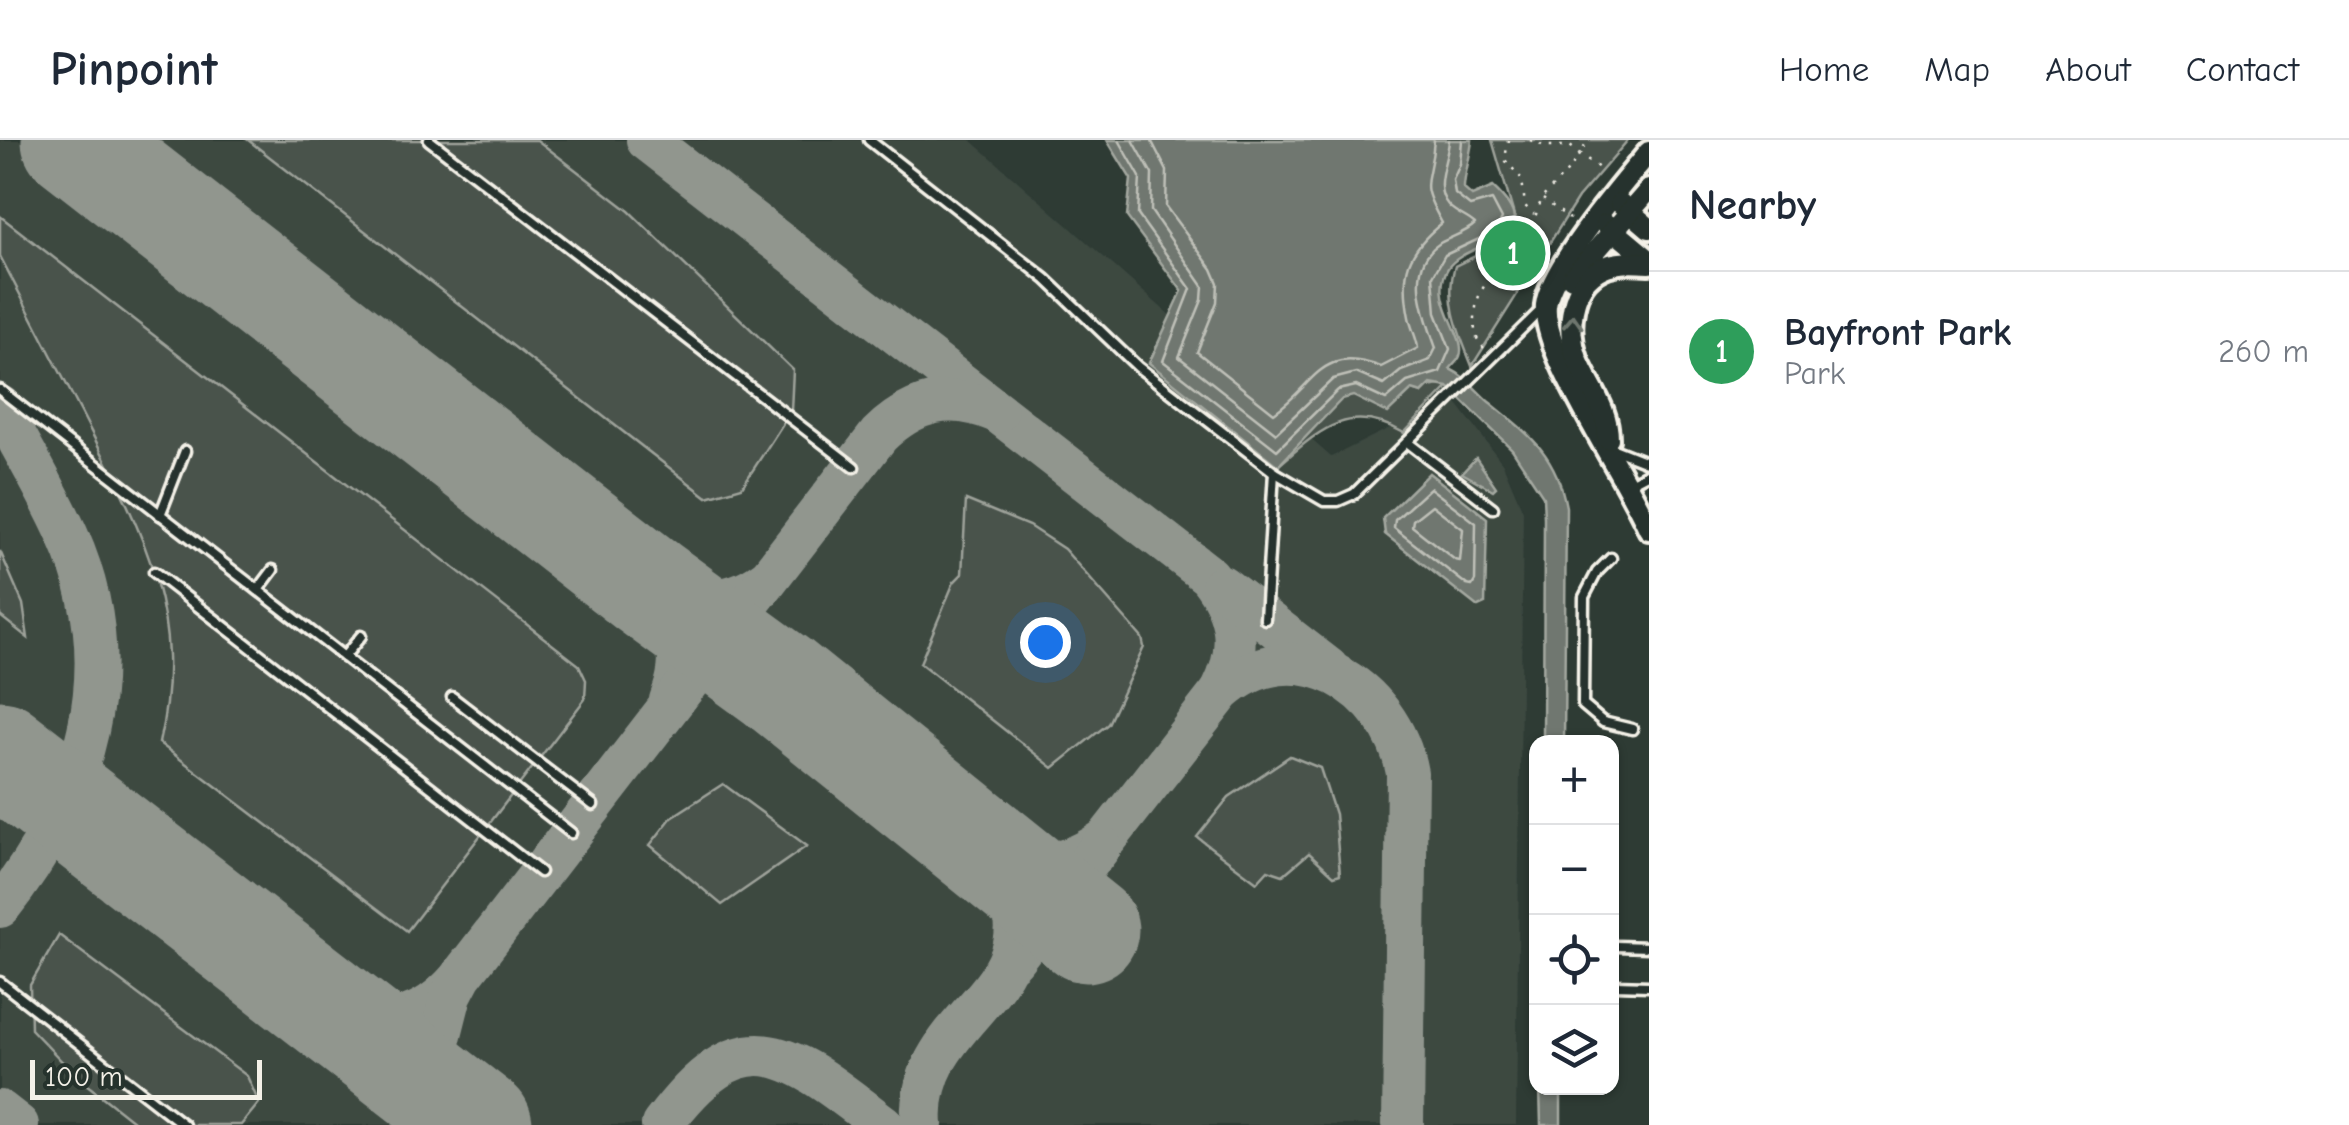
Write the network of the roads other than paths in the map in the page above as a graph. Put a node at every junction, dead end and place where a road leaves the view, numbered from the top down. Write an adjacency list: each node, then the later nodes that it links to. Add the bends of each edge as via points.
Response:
1 (429, 140): 17 (lane)
2 (868, 140): 18 (lane, via 1046,278 1138,367)
3 (1649, 152): 5 (street)
4 (1649, 190): 6 (street)
5 (1612, 197): 6 (street); 7 (street)
6 (1630, 211): 8 (street); 9 (street)
7 (1596, 217): 9 (street); 11 (street)
8 (1649, 228)
9 (1615, 231): 10 (street); 11 (street)
10 (1649, 261): 14 (street, one-way to 10, via 1605,415 1574,347 1572,309 1593,274)
11 (1546, 304): 13 (lane); 14 (street, via 1558,357)
12 (0, 390): 22 (lane)
13 (1407, 442): 18 (lane, via 1354,494 1338,501 1324,501); 21 (lane)
14 (1607, 446): 16 (lane); 20 (street)
15 (184, 451): 22 (lane)
16 (1649, 463)
17 (854, 467)
18 (1274, 472): 28 (lane)
19 (1649, 473): 20 (lane)
20 (1628, 484): 23 (street)
21 (1493, 508)
22 (160, 515): 27 (lane)
23 (1649, 529)
24 (1611, 558): 32 (lane, via 1584,597 1584,705 1603,722)
25 (273, 570): 27 (lane)
26 (154, 572): 35 (lane)
27 (258, 590): 30 (lane)
28 (1265, 619)
29 (360, 636): 30 (lane)
30 (344, 657): 34 (lane)
31 (452, 697): 33 (lane)
32 (1632, 729)
33 (592, 804)
34 (571, 833)
35 (540, 872)
36 (1619, 946): 37 (lane)
37 (1649, 947)
38 (0, 982): 41 (lane)
39 (1619, 985): 40 (lane)
40 (1649, 986)
41 (184, 1125)

